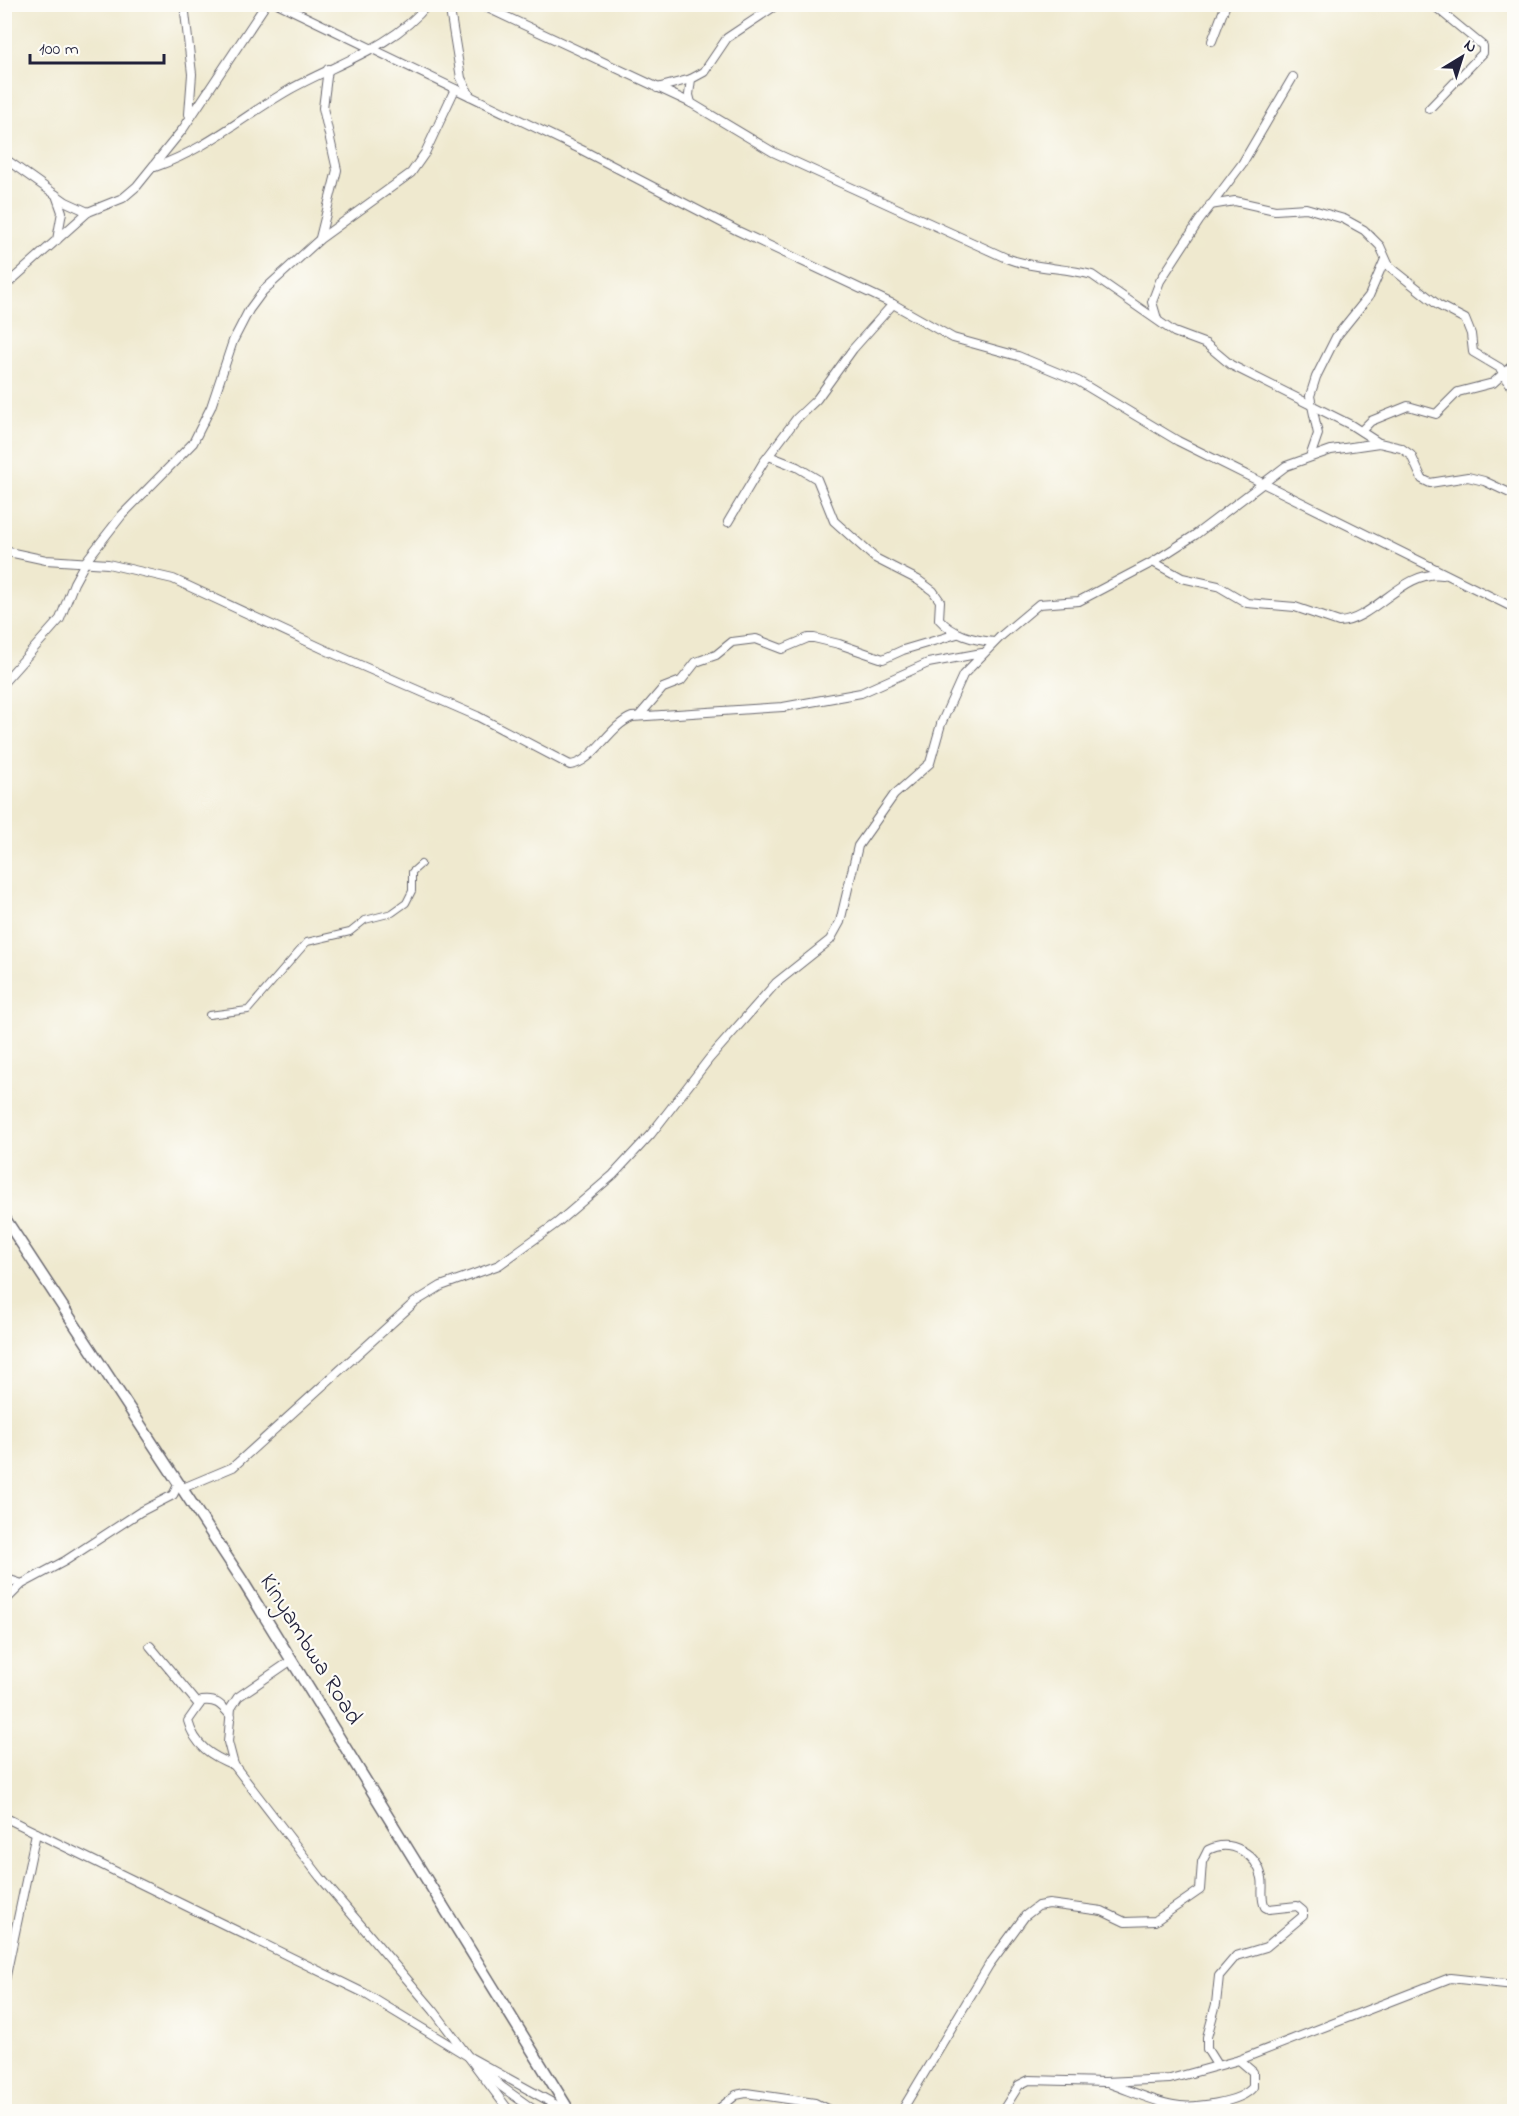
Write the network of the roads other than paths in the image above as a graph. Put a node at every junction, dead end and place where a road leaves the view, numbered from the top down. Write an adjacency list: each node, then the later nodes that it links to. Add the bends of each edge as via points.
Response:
1 (184, 4): 20 (street, via 192,74)
2 (266, 4): 20 (street)
3 (279, 4): 11 (street)
4 (428, 4): 11 (street, via 406,26)
5 (449, 4): 17 (street, via 461,78)
6 (479, 4): 15 (street)
7 (778, 4): 14 (street, via 727,38 704,72)
8 (1226, 4): 10 (street)
9 (1432, 4): 19 (street, via 1484,46 1483,53)
10 (1212, 40)
11 (372, 48): 12 (street); 16 (street)
12 (328, 69): 22 (street, via 194,152); 26 (street, via 323,108 337,170)
13 (1293, 77): 24 (street, via 1242,164)
14 (691, 79): 15 (street); 18 (street)
15 (657, 88): 18 (street)
16 (455, 89): 17 (street); 26 (street, via 416,167)
17 (473, 99): 30 (street)
18 (691, 103): 31 (street, via 773,152 1006,258 1040,269 1092,275)
19 (1429, 109)
20 (188, 122): 22 (street)
21 (4, 158): 23 (street)
22 (155, 167): 25 (street, via 123,198)
23 (56, 195): 25 (street); 27 (street, via 62,212)
24 (1210, 205): 28 (street, via 1234,201 1275,210 1320,211 1364,230 1375,239); 31 (street, via 1154,295)
25 (88, 212): 27 (street)
26 (320, 239): 46 (street, via 263,291 249,310 233,341 212,407 183,456 122,515)
27 (57, 240): 29 (street)
28 (1385, 259): 33 (street, via 1438,305 1464,319 1473,352); 35 (street, via 1369,296 1332,344 1311,390)
29 (4, 287)
30 (892, 304): 38 (street); 40 (street, via 952,338 1018,356 1078,381 1178,441)
31 (1157, 319): 35 (street, via 1174,332 1206,344 1231,365)
32 (1515, 364): 33 (street)
33 (1503, 373): 34 (street); 36 (street, via 1490,384 1458,392 1436,414 1408,406 1371,421)
34 (1515, 390)
35 (1312, 404): 36 (street); 39 (street, via 1318,434)
36 (1361, 431): 37 (street)
37 (1379, 443): 39 (street, via 1330,450); 41 (street, via 1401,448 1411,455 1422,479 1430,483 1468,477)
38 (768, 456): 44 (street); 50 (street, via 817,479 834,521 875,558 933,591 940,601 939,618)
39 (1310, 458): 40 (street, via 1286,466)
40 (1261, 483): 47 (street, via 1195,535); 48 (street)
41 (1502, 489): 42 (street); 43 (street)
42 (1515, 490)
43 (1515, 495)
44 (728, 522)
45 (4, 551): 46 (street, via 46,560)
46 (86, 561): 53 (street, via 60,619); 54 (street, via 173,579 477,716 570,765 583,760 621,722)
47 (1153, 562): 48 (street, via 1182,578 1218,586 1247,603 1295,607 1339,622 1366,612 1403,586); 51 (street, via 1079,602 1039,603)
48 (1446, 575): 49 (street)
49 (1515, 608)
50 (957, 634): 51 (street); 54 (street, via 881,659 814,638 782,649 756,639 737,640 716,655 696,662 681,681 663,688)
51 (994, 642): 52 (street)
52 (984, 652): 54 (street, via 928,663 861,693 774,707); 58 (street, via 963,675 952,696 930,763 894,795 858,846 840,922 830,940 776,983 613,1175 499,1265 441,1286 415,1302 233,1467)
53 (4, 682)
54 (639, 716)
55 (421, 864): 56 (street, via 412,872 412,891 406,903 392,913 365,920 350,932 307,942 248,1010)
56 (209, 1015)
57 (4, 1216): 58 (street, Kinyambwa Road)
58 (181, 1486): 60 (street, via 173,1495); 63 (street, Kinyambwa Road)
59 (4, 1578): 60 (street)
60 (22, 1584): 61 (street)
61 (4, 1602)
62 (150, 1646): 64 (street)
63 (292, 1660): 65 (street, via 238,1697); 77 (street, Kinyambwa Road)
64 (199, 1705): 65 (street, via 202,1701 219,1702); 66 (street, via 188,1721 192,1735 214,1757)
65 (231, 1716): 66 (street, via 228,1742)
66 (234, 1765): 71 (street, via 320,1877)
67 (4, 1817): 68 (street)
68 (36, 1833): 69 (street); 71 (street, via 364,1993)
69 (4, 1985)
70 (1515, 1985): 72 (street, via 1450,1978)
71 (469, 2057): 75 (street); 76 (street); 77 (street)
72 (1239, 2060): 73 (street); 74 (street, via 1253,2072 1252,2087 1238,2099 1220,2103 1175,2106)
73 (1217, 2065): 74 (street, via 1170,2079); 80 (street, via 1207,2049 1207,2037 1219,1976 1236,1956 1266,1947 1303,1916 1297,1906 1265,1907 1262,1876 1244,1850 1236,1847 1208,1850 1202,1862 1200,1890 1155,1921 1125,1922 1102,1911 1049,1904 1038,1906 1025,1916 989,1965)
74 (1105, 2082): 81 (street, via 1023,2081)
75 (510, 2112)
76 (537, 2112)
77 (570, 2112)
78 (715, 2112): 79 (street, via 736,2094 746,2092 815,2103)
79 (833, 2112)
80 (901, 2112)
81 (1002, 2112)

